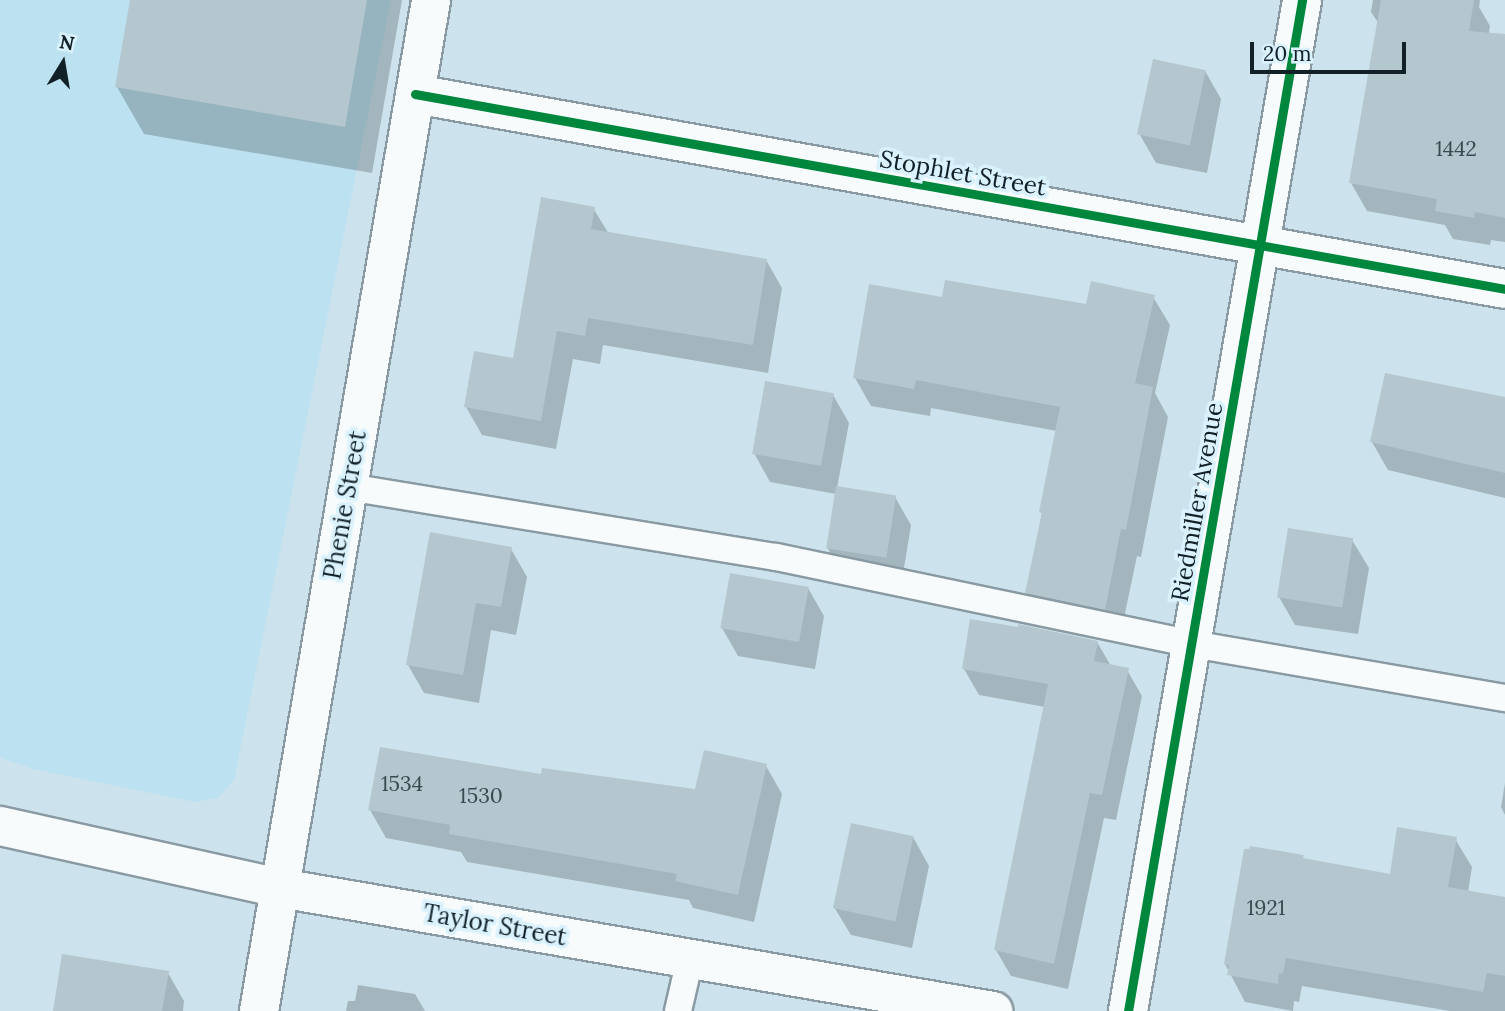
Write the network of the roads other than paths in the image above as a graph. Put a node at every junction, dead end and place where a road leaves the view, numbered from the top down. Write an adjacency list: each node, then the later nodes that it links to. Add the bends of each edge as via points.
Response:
1 (430, 0): 3 (street, Phenie Street)
2 (1302, 0): 4 (street, Riedmiller Avenue)
3 (415, 94): 4 (street, Stophlet Street); 6 (street, Phenie Street)
4 (1261, 245): 5 (street, Stophlet Street); 7 (street, Riedmiller Avenue)
5 (1505, 289)
6 (348, 487): 7 (lane, via 776,557); 10 (street, Phenie Street)
7 (1192, 643): 8 (lane); 15 (street, Riedmiller Avenue)
8 (1505, 698)
9 (0, 826): 10 (street, Taylor Street)
10 (280, 888): 11 (street, Taylor Street); 12 (street, Phenie Street)
11 (690, 959): 13 (lane); 14 (street, Taylor Street)
12 (259, 1011)
13 (678, 1011)
14 (993, 1011)
15 (1128, 1011)

